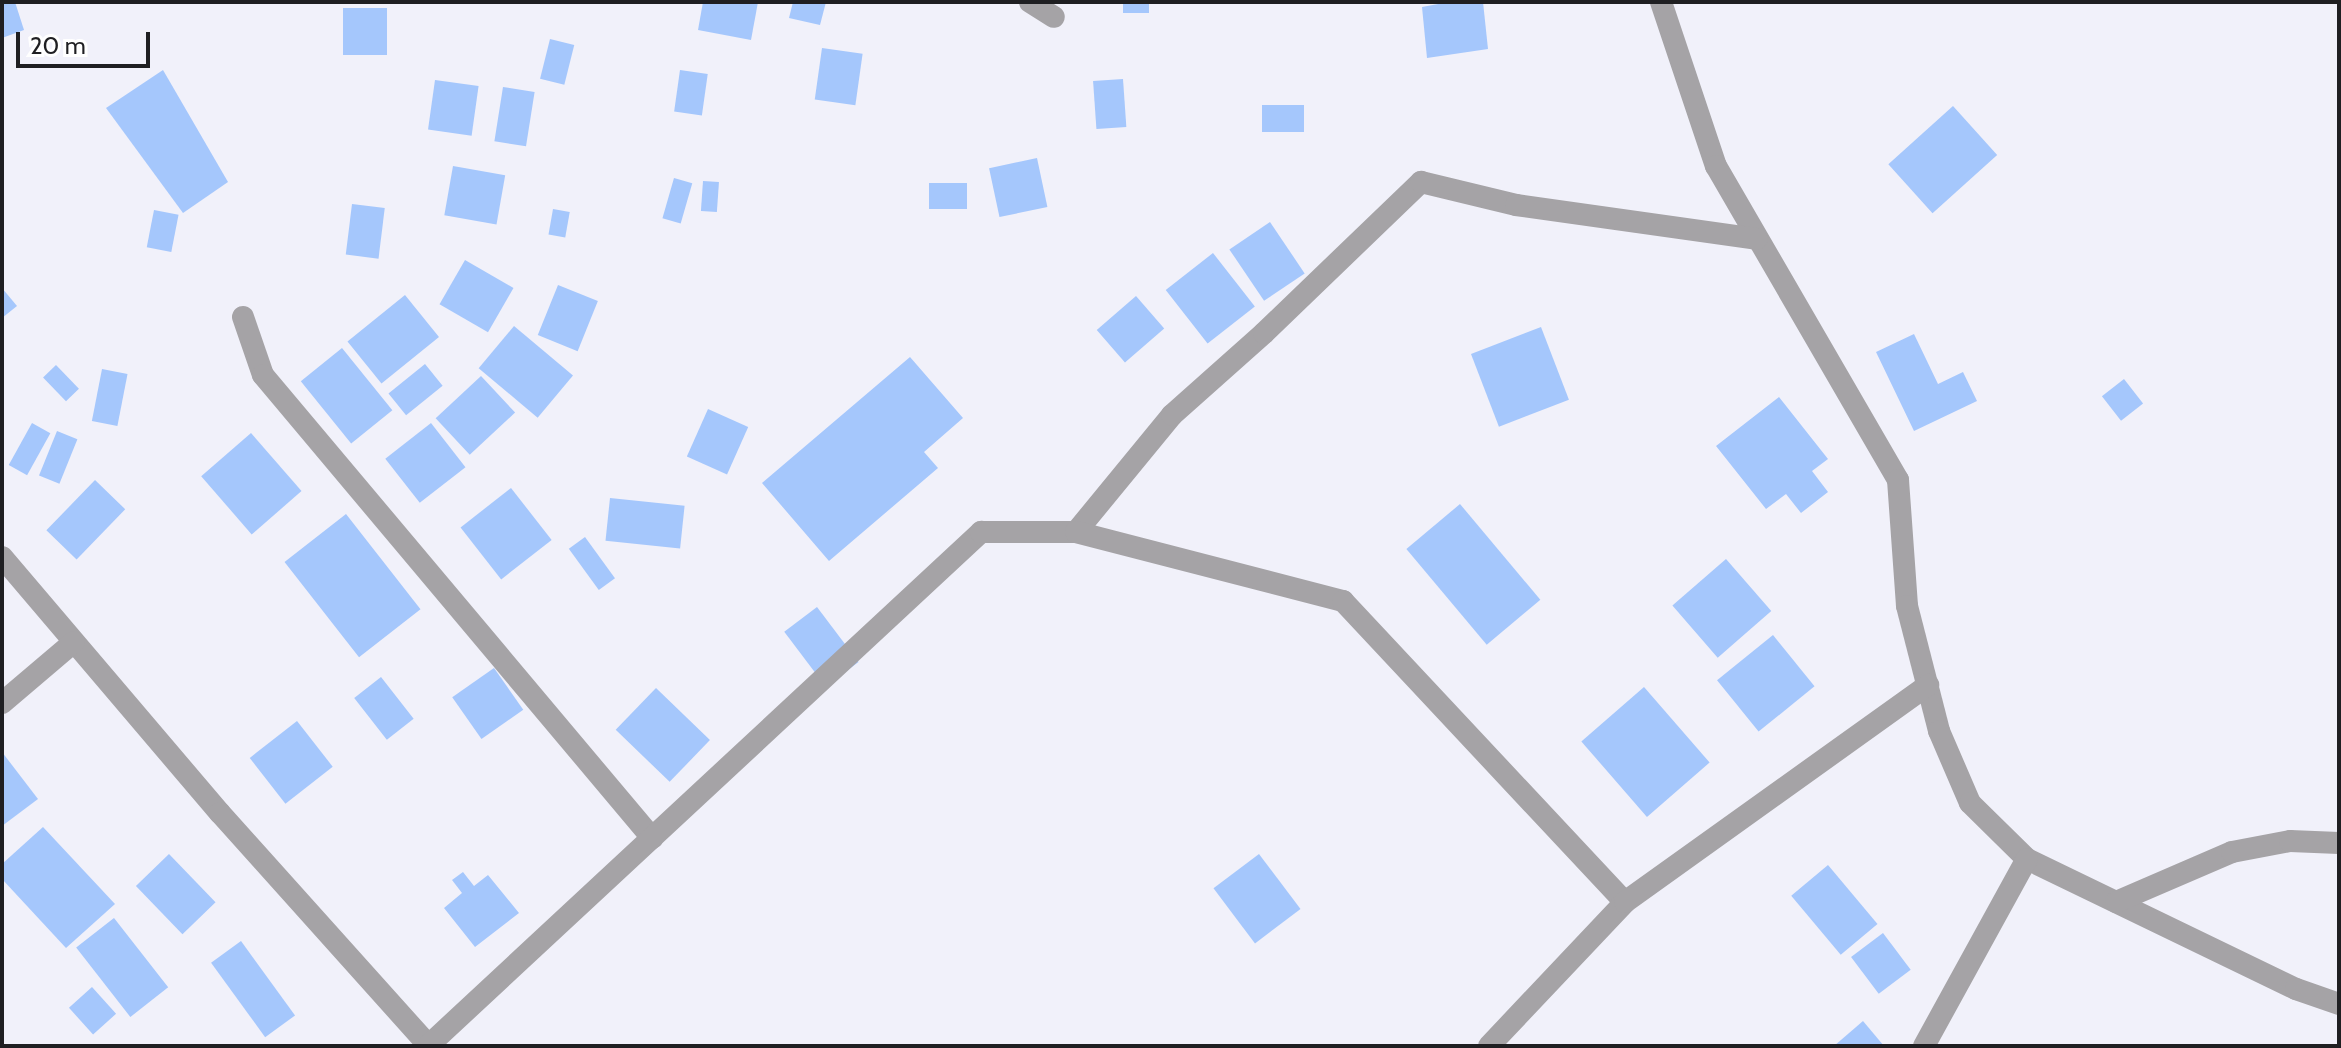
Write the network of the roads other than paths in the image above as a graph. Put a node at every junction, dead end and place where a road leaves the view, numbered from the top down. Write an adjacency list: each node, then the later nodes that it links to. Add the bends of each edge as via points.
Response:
1 (1030, 2): 3 (street)
2 (1661, 2): 4 (street, via 1716,166)
3 (1054, 17)
4 (1757, 239): 6 (street, via 1516,205 1421,182 1172,415); 9 (street, via 1898,480 1907,606)
5 (243, 317): 11 (street, via 263,375)
6 (1076, 532): 11 (street, via 981,532); 14 (street, via 1343,601)
7 (2, 557): 8 (street)
8 (74, 642): 10 (street); 17 (street)
9 (1928, 685): 13 (street, via 1939,731 1970,803); 14 (street)
10 (2, 703)
11 (652, 838): 17 (street)
12 (2339, 843): 15 (street, via 2290,841 2232,852)
13 (2027, 859): 15 (street); 19 (street)
14 (1625, 902): 18 (street)
15 (2116, 902): 16 (street, via 2296,989)
16 (2339, 1004)
17 (429, 1046)
18 (1489, 1046)
19 (1924, 1046)

